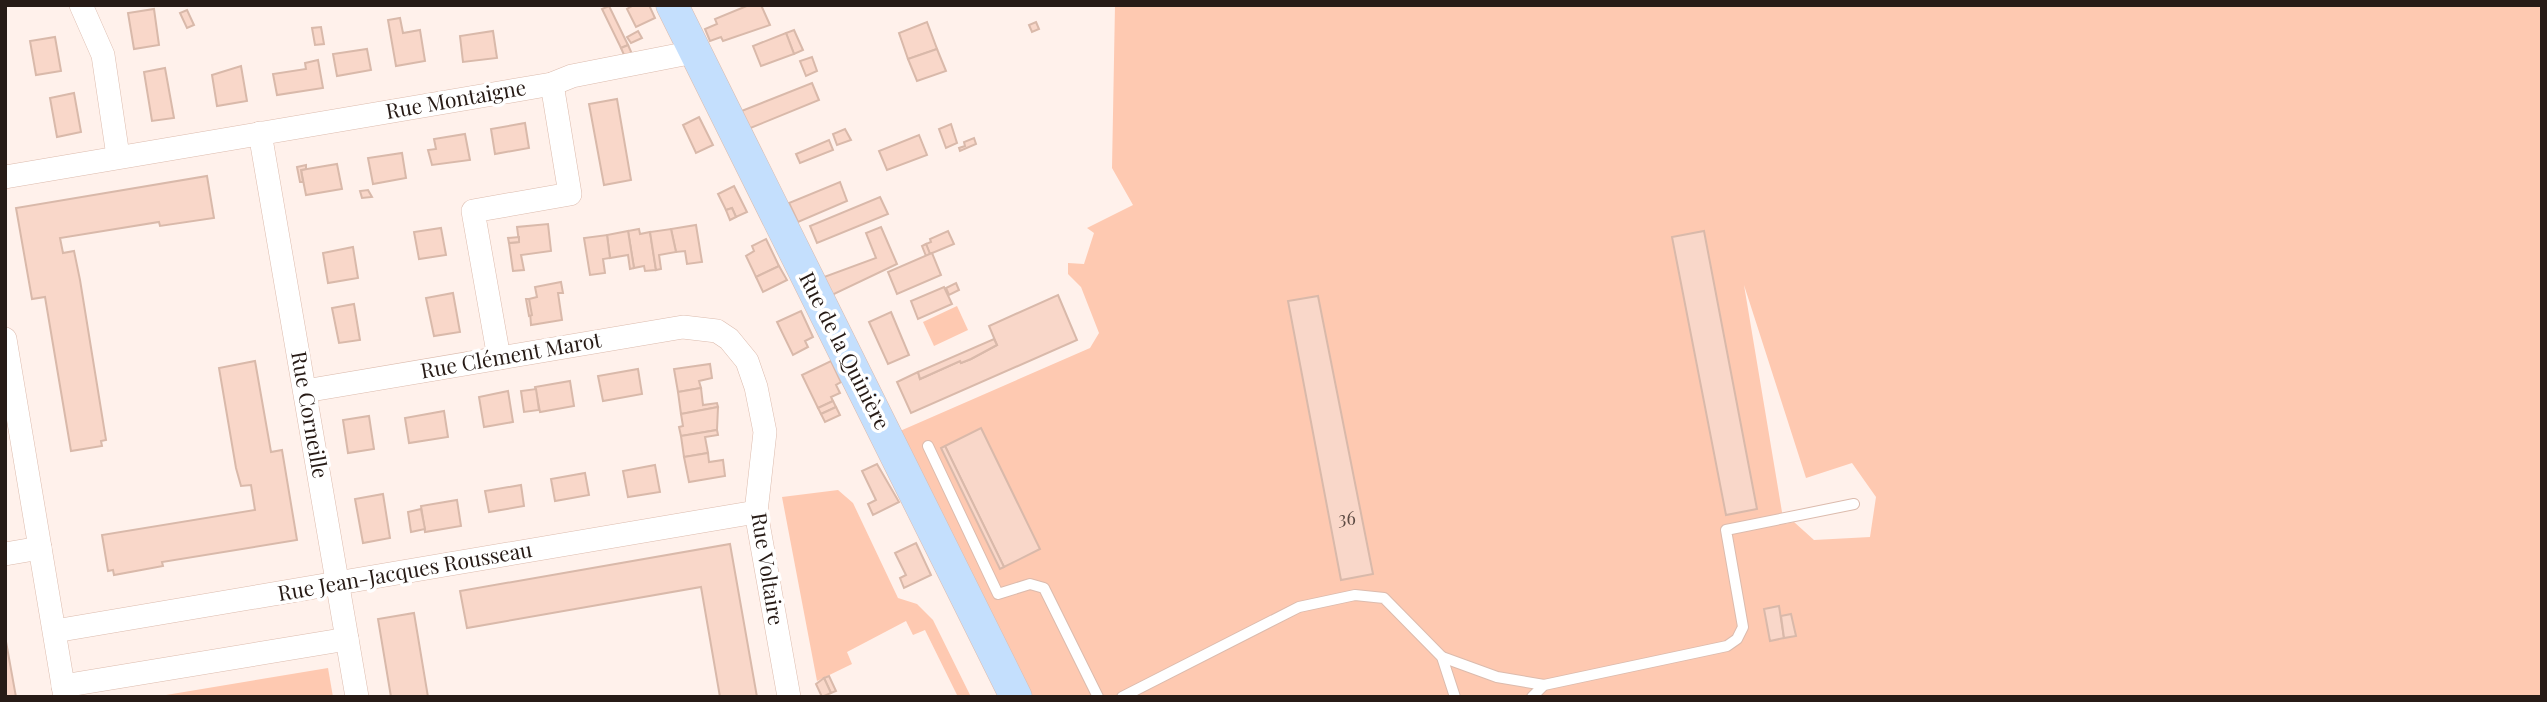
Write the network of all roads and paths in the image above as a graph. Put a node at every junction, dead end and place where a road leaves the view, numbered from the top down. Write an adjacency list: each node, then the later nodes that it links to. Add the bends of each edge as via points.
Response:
1 (81, 5): 6 (street, via 103,55)
2 (672, 5): 3 (street, Rue de la Quinière)
3 (694, 52): 4 (street); 25 (street, Rue de la Quinière)
4 (552, 84): 5 (street, Rue Montaigne); 10 (street, Rue Montaigne, via 570,194 473,211)
5 (260, 133): 6 (street, Rue Montaigne); 11 (street, Rue Corneille)
6 (118, 156): 7 (street, Rue Montaigne)
7 (5, 177)
8 (717, 331): 10 (street, Rue Clément Marot, via 683,327); 14 (street, Rue Voltaire, via 743,354 760,402 764,445)
9 (5, 339): 15 (street)
10 (499, 358): 11 (street, Rue Clément Marot)
11 (305, 391): 17 (street, Rue Corneille)
12 (928, 446): 26 (lane, via 998,594 1030,584 1044,588)
13 (1854, 504): 21 (lane, via 1726,530 1743,626 1727,646)
14 (756, 512): 17 (street, Rue Jean-Jacques Rousseau); 24 (street, Rue Voltaire)
15 (40, 548): 16 (street); 18 (street)
16 (5, 554)
17 (337, 584): 18 (street, Rue Jean-Jacques Rousseau); 19 (street, Rue Corneille)
18 (55, 631): 22 (street)
19 (346, 639): 22 (street); 23 (street, Rue Corneille)
20 (1441, 657): 21 (lane, via 1497,677); 27 (lane, via 1384,598 1355,595 1298,607); 28 (lane)
21 (1544, 685): 29 (lane)
22 (64, 691)
23 (356, 697)
24 (789, 697)
25 (1016, 697)
26 (1098, 697)
27 (1122, 697)
28 (1455, 697)
29 (1532, 697)

